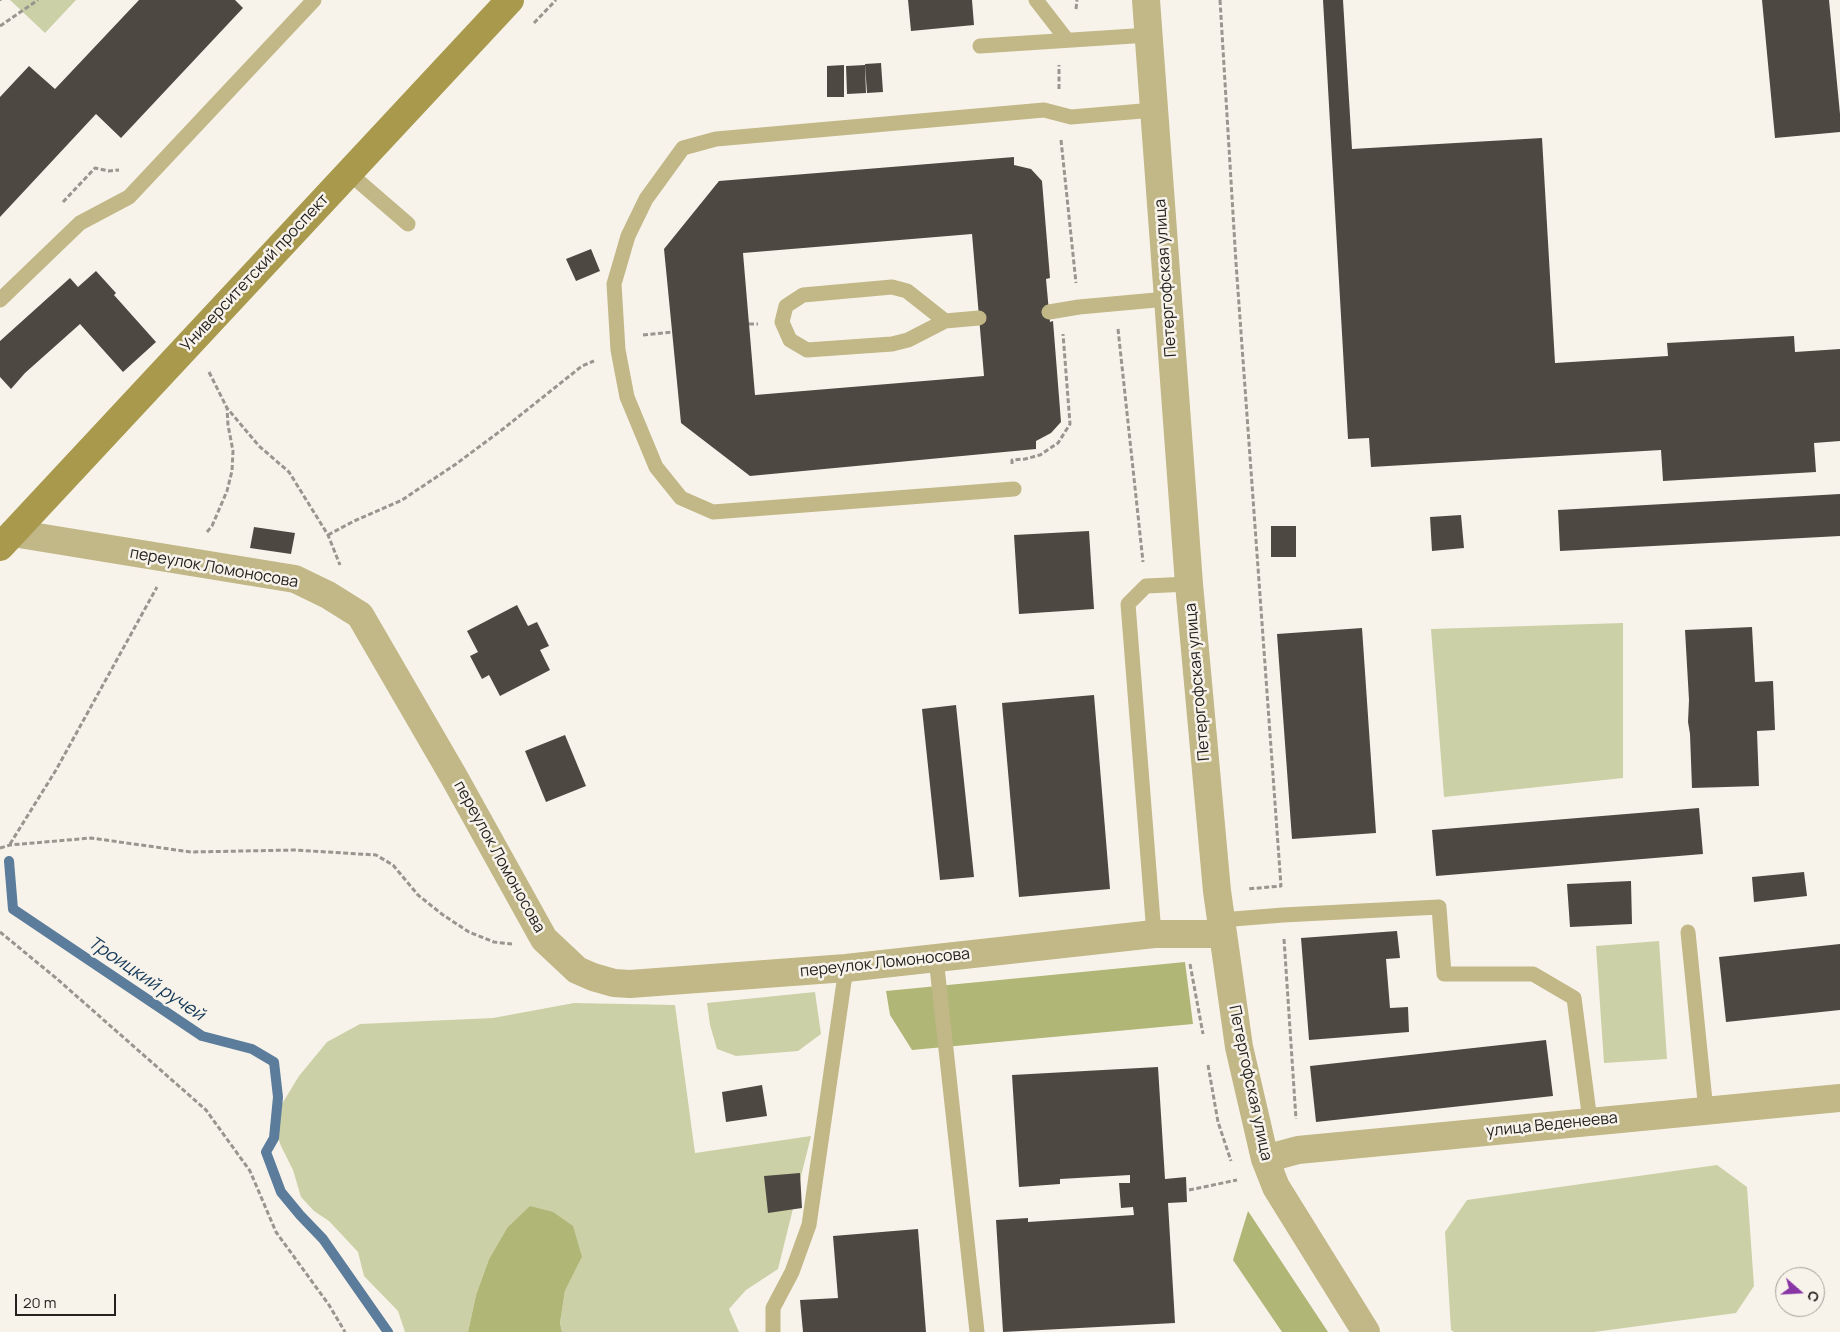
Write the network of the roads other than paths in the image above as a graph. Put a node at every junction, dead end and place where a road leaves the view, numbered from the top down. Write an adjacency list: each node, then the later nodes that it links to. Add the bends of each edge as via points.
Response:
1 (314, 0): 12 (lane, via 129,196 80,223)
2 (510, 0): 9 (street, Университетский проспект)
3 (1036, 0): 6 (lane)
4 (1146, 0): 5 (street, Петергофская улица)
5 (1149, 35): 6 (lane); 8 (street, Петергофская улица)
6 (1067, 40): 7 (lane)
7 (980, 46)
8 (1154, 110): 11 (street, Петергофская улица); 16 (lane, via 1070,117 1044,110 716,139 683,148 646,198 628,236 614,284 618,350 628,397 656,466 681,498 713,512)
9 (348, 173): 10 (lane); 17 (street, Университетский проспект)
10 (408, 224)
11 (1167, 299): 13 (lane); 18 (street, Петергофская улица)
12 (0, 300)
13 (1055, 312)
14 (979, 318): 15 (lane)
15 (945, 321): 15 (lane, via 907,290 892,287 803,295 786,306 782,322 790,340 807,350 892,344 908,340)
16 (1014, 489)
17 (4, 537): 23 (street, переулок Ломоносова, via 295,579 328,594 360,615 544,939 577,970 614,984 630,984)
18 (1189, 584): 19 (street, Петергофская улица); 21 (lane, via 1146,586 1128,604)
19 (1222, 927): 21 (street, переулок Ломоносова); 26 (lane, via 1283,915 1439,907 1444,974 1533,974 1574,998); 27 (street, Петергофская улица, via 1239,1047)
20 (1688, 932): 25 (lane)
21 (1154, 934): 22 (street, переулок Ломоносова)
22 (936, 958): 23 (street, переулок Ломоносова); 29 (lane)
23 (846, 968): 28 (lane, via 809,1225 792,1272 773,1308)
24 (1840, 1098): 25 (street, улица Веденеева)
25 (1706, 1110): 26 (street, улица Веденеева)
26 (1590, 1121): 27 (street, улица Веденеева, via 1298,1150)
27 (1265, 1159): 30 (street, Петергофская улица, via 1276,1187)
28 (773, 1332)
29 (977, 1332)
30 (1366, 1332)

